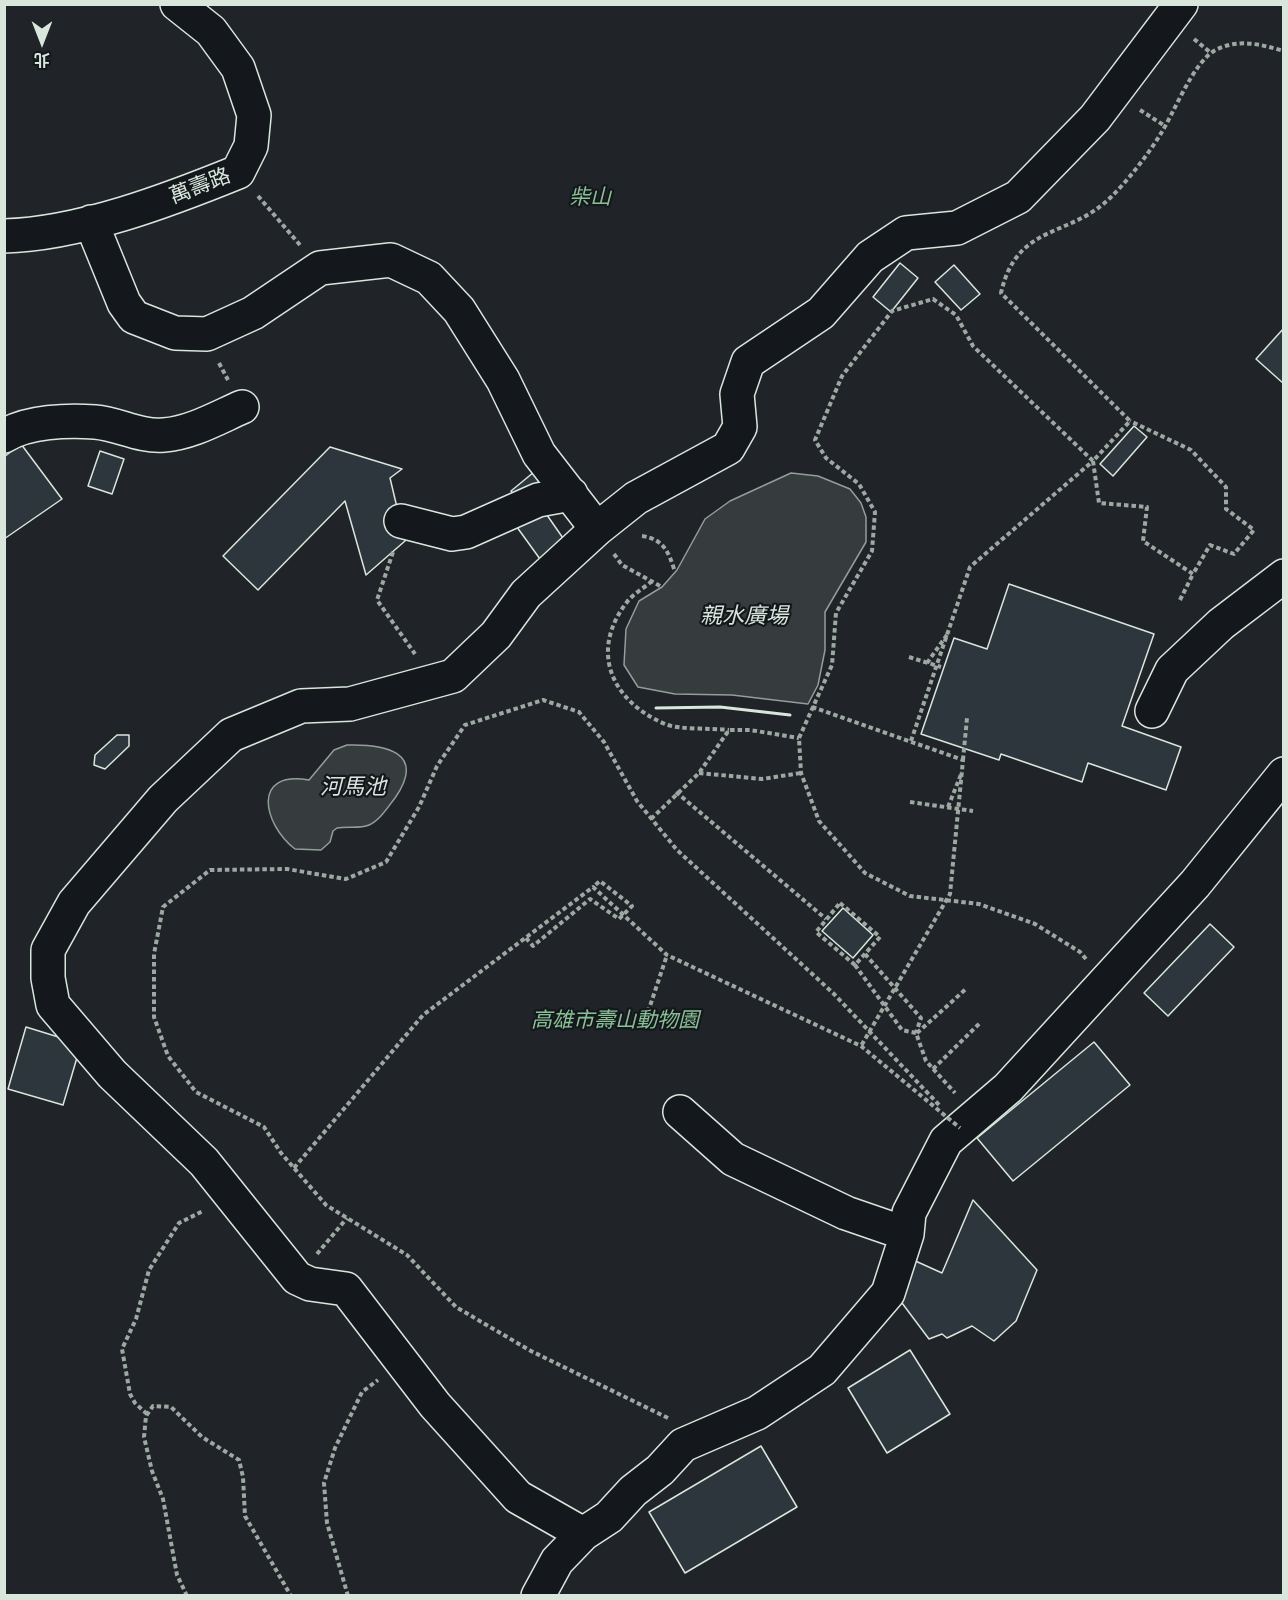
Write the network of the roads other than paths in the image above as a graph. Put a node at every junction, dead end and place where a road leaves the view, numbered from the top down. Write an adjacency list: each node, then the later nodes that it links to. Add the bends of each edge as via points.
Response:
1 (177, 4): 3 (lane, 萬壽路, via 211,31 238,68 254,115 251,146 238,172 188,193)
2 (1181, 4): 8 (lane, via 1095,118 1018,197 957,228 906,233 870,257 821,313 748,362 737,394 740,427 728,448 636,498)
3 (91, 222): 4 (lane, 萬壽路, via 51,232); 7 (lane, via 124,303 134,317 175,333 207,334 253,313 320,268 391,260 429,278 459,310 503,380 538,454)
4 (4, 236)
5 (242, 407): 6 (lane, via 183,432 164,435 146,435 96,422 33,426)
6 (4, 436)
7 (571, 494): 8 (lane); 9 (lane, via 538,500 466,532)
8 (597, 529): 15 (lane, via 526,594 496,635 453,676 350,704 301,706 231,735 163,799 74,903 48,950 53,1005 112,1074 204,1162 297,1278 310,1284 346,1289 435,1405 518,1497)
9 (397, 536)
10 (1284, 576): 11 (lane, via 1221,624 1172,670)
11 (1152, 711)
12 (1284, 774): 14 (lane, via 1195,884 1008,1088 946,1141 909,1214)
13 (680, 1112): 14 (lane, via 733,1158 846,1214)
14 (907, 1234): 15 (lane, via 888,1293 822,1370 757,1413 683,1445 609,1517)
15 (583, 1534): 16 (lane, via 557,1561)
16 (538, 1596)

